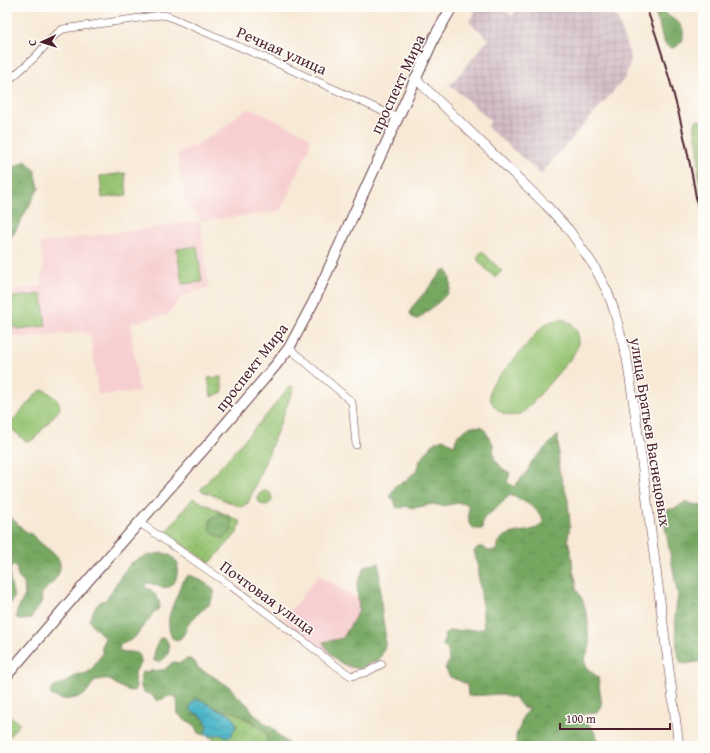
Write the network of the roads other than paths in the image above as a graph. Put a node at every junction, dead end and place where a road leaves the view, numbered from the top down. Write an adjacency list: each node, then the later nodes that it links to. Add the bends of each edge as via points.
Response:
1 (452, 7): 2 (main road, проспект Мира, via 435,36)
2 (416, 78): 4 (main road, проспект Мира); 10 (main road, улица Братьев Васнецовых, via 546,204 569,230 608,292 627,359)
3 (7, 82): 4 (street, Речная улица, via 63,29 161,15 261,56)
4 (398, 118): 5 (main road, проспект Мира, via 314,301)
5 (289, 348): 6 (street, via 352,402); 7 (main road, проспект Мира)
6 (356, 445)
7 (140, 523): 8 (street, Почтовая улица, via 231,586 351,676 367,672); 9 (main road, проспект Мира)
8 (382, 664)
9 (7, 675)
10 (679, 746)

